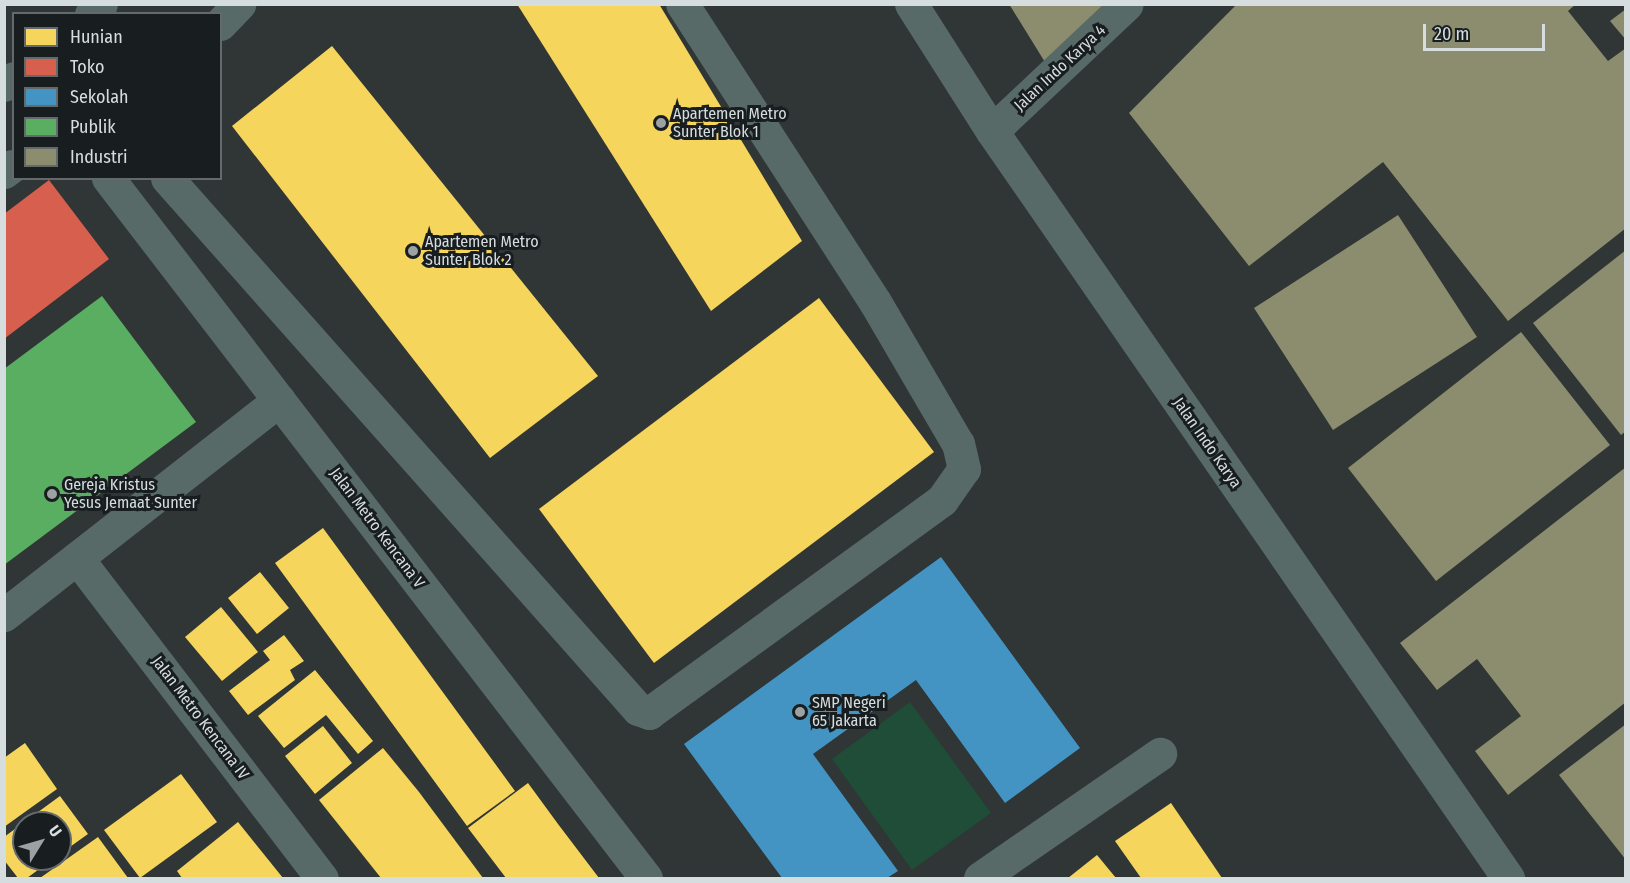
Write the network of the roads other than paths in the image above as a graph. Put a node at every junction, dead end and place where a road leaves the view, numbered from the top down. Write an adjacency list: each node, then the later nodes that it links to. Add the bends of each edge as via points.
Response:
1 (239, 4): 5 (street)
2 (682, 4): 8 (street, via 874,302 958,444 964,469 942,500 649,713 638,709)
3 (911, 4): 6 (street, Jalan Indo Karya)
4 (1127, 4): 6 (street, Jalan Indo Karya 4)
5 (222, 22)
6 (992, 131): 16 (street, Jalan Indo Karya)
7 (110, 180): 9 (street, Jalan Metro Kencana V)
8 (169, 180)
9 (279, 400): 10 (street); 14 (street, Jalan Metro Kencana V)
10 (77, 558): 11 (street); 13 (street, Jalan Metro Kencana IV)
11 (4, 615)
12 (1160, 754): 15 (street)
13 (322, 879)
14 (646, 879)
15 (980, 879)
16 (1508, 879)

